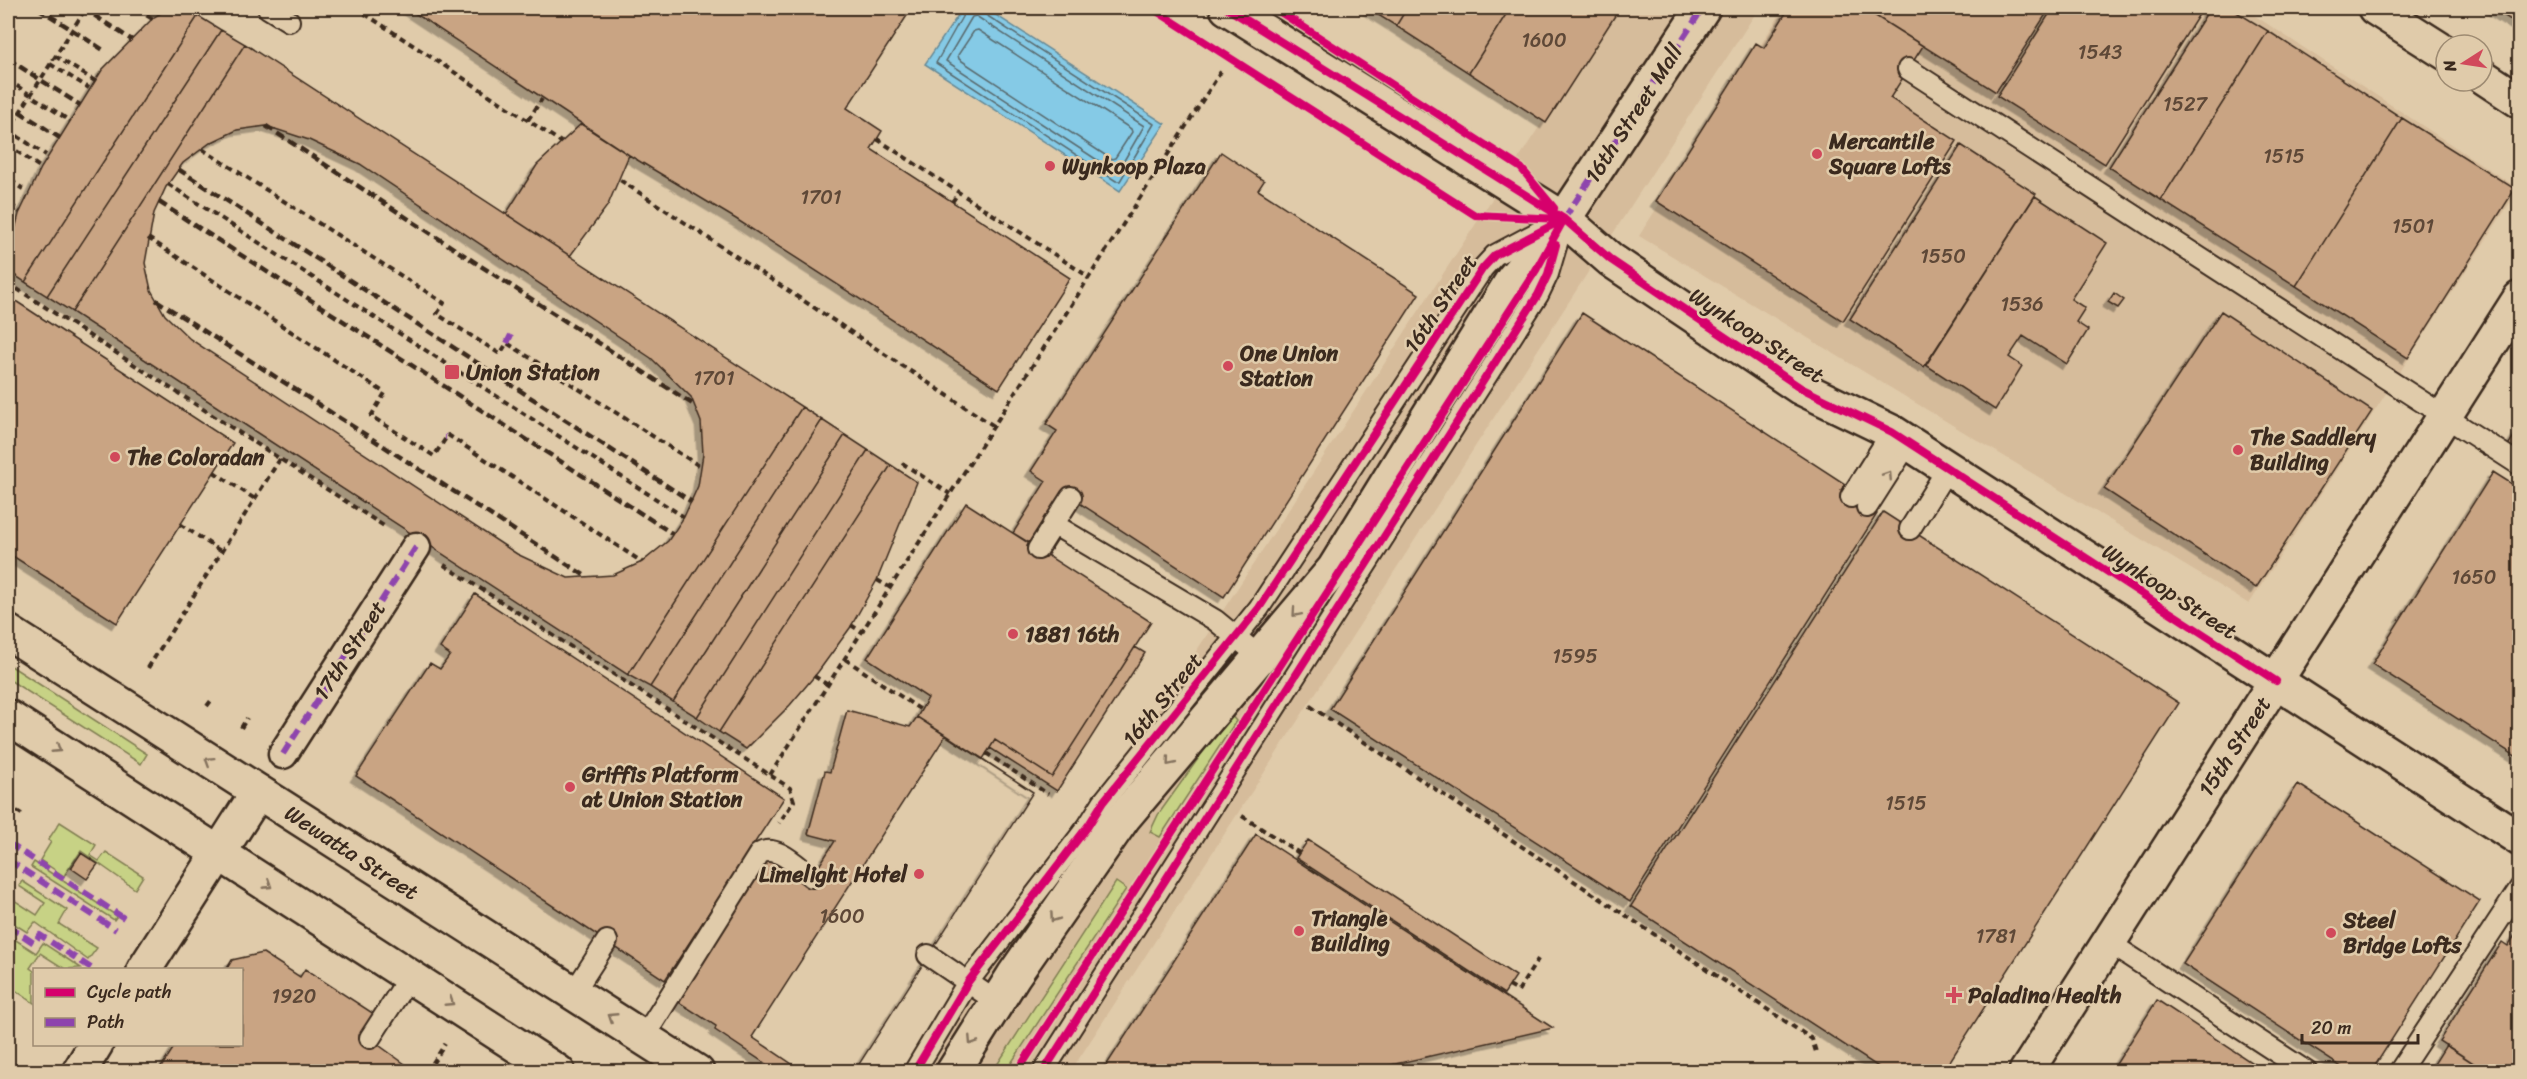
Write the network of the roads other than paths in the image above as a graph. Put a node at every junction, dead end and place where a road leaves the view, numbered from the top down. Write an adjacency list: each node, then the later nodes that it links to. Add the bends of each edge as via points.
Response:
1 (268, 8): 5 (lane)
2 (1227, 8): 10 (street, Wynkoop Street)
3 (1703, 8): 10 (street, 16th Street Mall)
4 (2375, 8): 6 (street)
5 (289, 21)
6 (2434, 45)
7 (1908, 69): 12 (lane)
8 (2494, 84): 9 (street)
9 (2520, 101)
10 (1564, 219): 13 (street, Wynkoop Street, via 1611,260 1801,388); 23 (street, 16th Street, one-way to 23, via 1513,279 1334,569); 23 (lane, 16th Street, via 1495,255 1483,268 1259,608); 48 (lane, via 1538,295)
11 (2520, 298): 12 (street, 15th Street)
12 (2444, 416): 14 (lane); 24 (street, 15th Street)
13 (1900, 438): 15 (street, Wynkoop Street); 17 (lane)
14 (2520, 465)
15 (1948, 468): 19 (lane); 24 (street, Wynkoop Street)
16 (1071, 497): 18 (lane)
17 (1859, 502)
18 (1053, 524): 21 (lane); 23 (lane, via 1215,620)
19 (1910, 529)
20 (416, 547): 26 (street, 17th Street)
21 (1038, 549)
22 (8, 632): 27 (street, Wewatta Street, one-way to 22)
23 (1247, 646): 37 (lane, 16th Street, via 1103,802); 39 (street, 16th Street, one-way to 39)
24 (2276, 681): 28 (street, Wynkoop Street); 33 (street, 15th Street)
25 (8, 717): 29 (street, one-way to 29)
26 (282, 754)
27 (258, 792): 29 (street); 38 (street, Wewatta Street)
28 (2520, 839)
29 (219, 853): 35 (street); 36 (street, one-way to 36)
30 (812, 877): 40 (lane, via 774,850 759,854)
31 (2520, 888): 51 (lane)
32 (607, 941): 38 (lane)
33 (2108, 942): 49 (street, 15th Street); 50 (lane)
34 (928, 955): 37 (lane)
35 (145, 968)
36 (410, 976): 41 (lane); 44 (street, one-way to 44)
37 (968, 982): 39 (lane); 46 (lane, 16th Street)
38 (573, 992): 40 (street, Wewatta Street, one-way to 38)
39 (997, 1002): 47 (street, 16th Street, one-way to 47)
40 (644, 1037): 45 (street, Wewatta Street)
41 (370, 1038)
42 (95, 1046): 43 (street)
43 (79, 1071)
44 (558, 1071)
45 (697, 1071)
46 (914, 1071)
47 (953, 1071)
48 (1043, 1071)
49 (2026, 1071)
50 (2307, 1071)
51 (2399, 1071)

